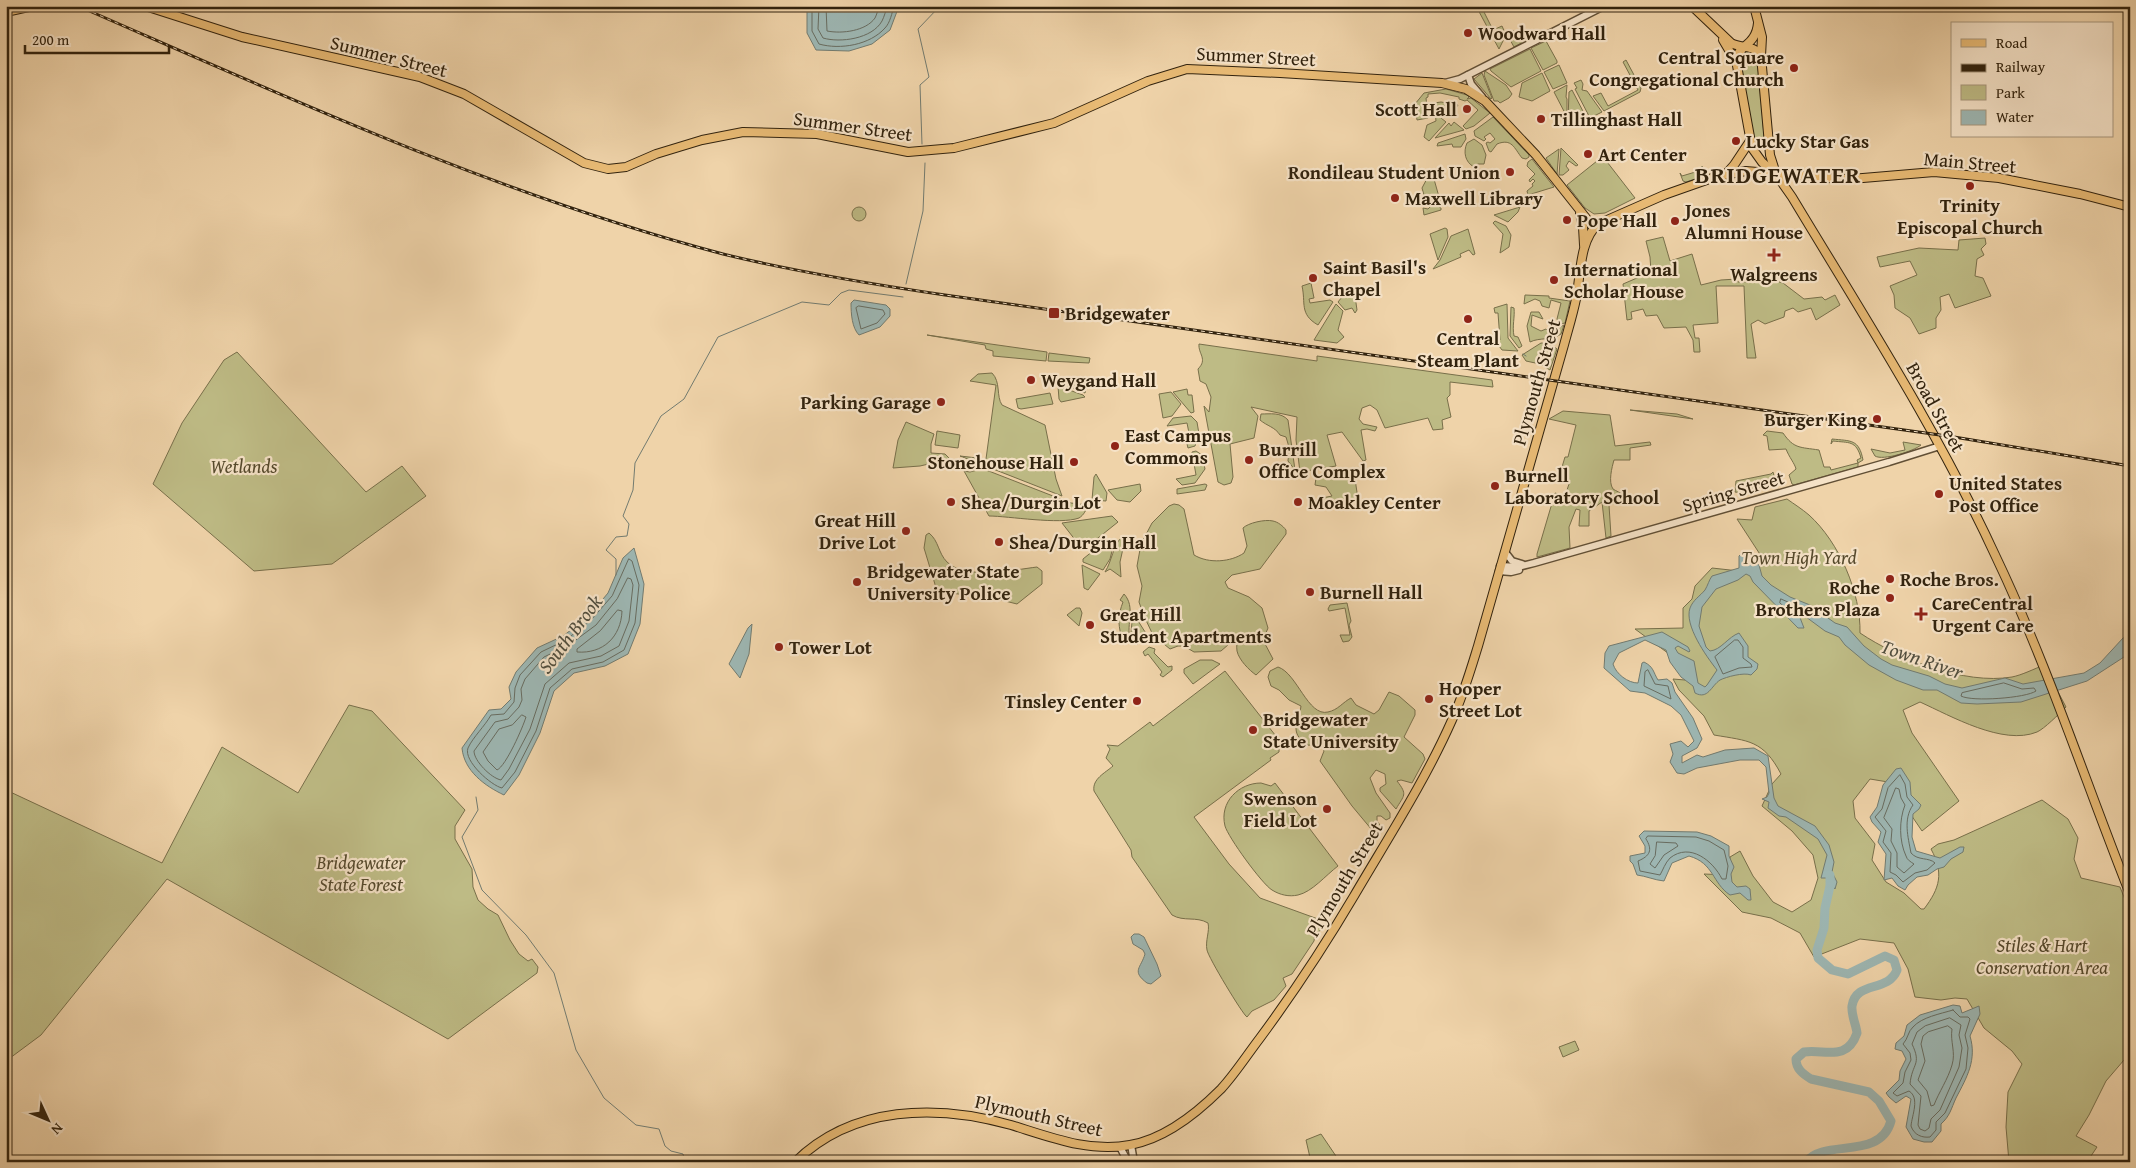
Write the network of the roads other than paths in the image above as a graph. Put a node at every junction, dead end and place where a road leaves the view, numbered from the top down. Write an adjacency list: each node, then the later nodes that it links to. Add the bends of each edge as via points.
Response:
1 (33, 6): 6 (main road)
2 (145, 6): 13 (main road, Summer Street, via 242,37 444,85 584,163 608,169 626,167 702,140 743,132 817,134 908,152 954,148 1064,120 1148,81 1187,69)
3 (1604, 6): 12 (street)
4 (1692, 6): 8 (main road)
5 (1754, 6): 7 (main road)
6 (6, 12)
7 (1758, 23): 9 (main road, via 1756,36); 10 (main road, via 1763,42)
8 (1718, 32): 9 (main road, via 1734,44); 11 (main road)
9 (1745, 47): 10 (main road, via 1754,49); 11 (main road, via 1737,56)
10 (1761, 56): 15 (main road)
11 (1736, 64): 16 (main road)
12 (1468, 75): 13 (street); 14 (street, Summer Street)
13 (1442, 83): 14 (main road, Summer Street, via 1466,89)
14 (1485, 101): 19 (main road, Summer Street, via 1536,155)
15 (1767, 138): 16 (main road, via 1760,147); 17 (main road)
16 (1750, 141): 17 (main road, via 1758,158); 18 (main road)
17 (1776, 174): 18 (main road, via 1746,171); 20 (main road, Main Street, via 1851,179 1934,172 1999,178); 23 (main road, Broad Street, via 1864,314)
18 (1724, 175): 21 (main road, via 1645,202)
19 (1575, 206): 21 (main road, Summer Street); 22 (main road, Summer Street, via 1584,227)
20 (2130, 207)
21 (1594, 228): 22 (main road, Plymouth Street)
22 (1583, 253): 24 (main road, Plymouth Street, via 1571,320)
23 (1940, 446): 25 (street, Spring Street); 27 (main road, Broad Street, via 1996,555 2047,676)
24 (1505, 552): 25 (street, via 1515,563); 26 (main road, Plymouth Street)
25 (1531, 564): 26 (street, Spring Street)
26 (1500, 569): 28 (main road, Plymouth Street, via 1468,681 1452,722 1388,838 1313,962 1221,1088 1167,1131)
27 (2130, 894)
28 (1131, 1145): 29 (main road, Plymouth Street); 32 (street)
29 (1120, 1147): 30 (main road, Plymouth Street, via 1075,1144 976,1116 922,1113 875,1118 844,1128 822,1139); 31 (street)
30 (795, 1162)
31 (1128, 1162)
32 (1134, 1162)

